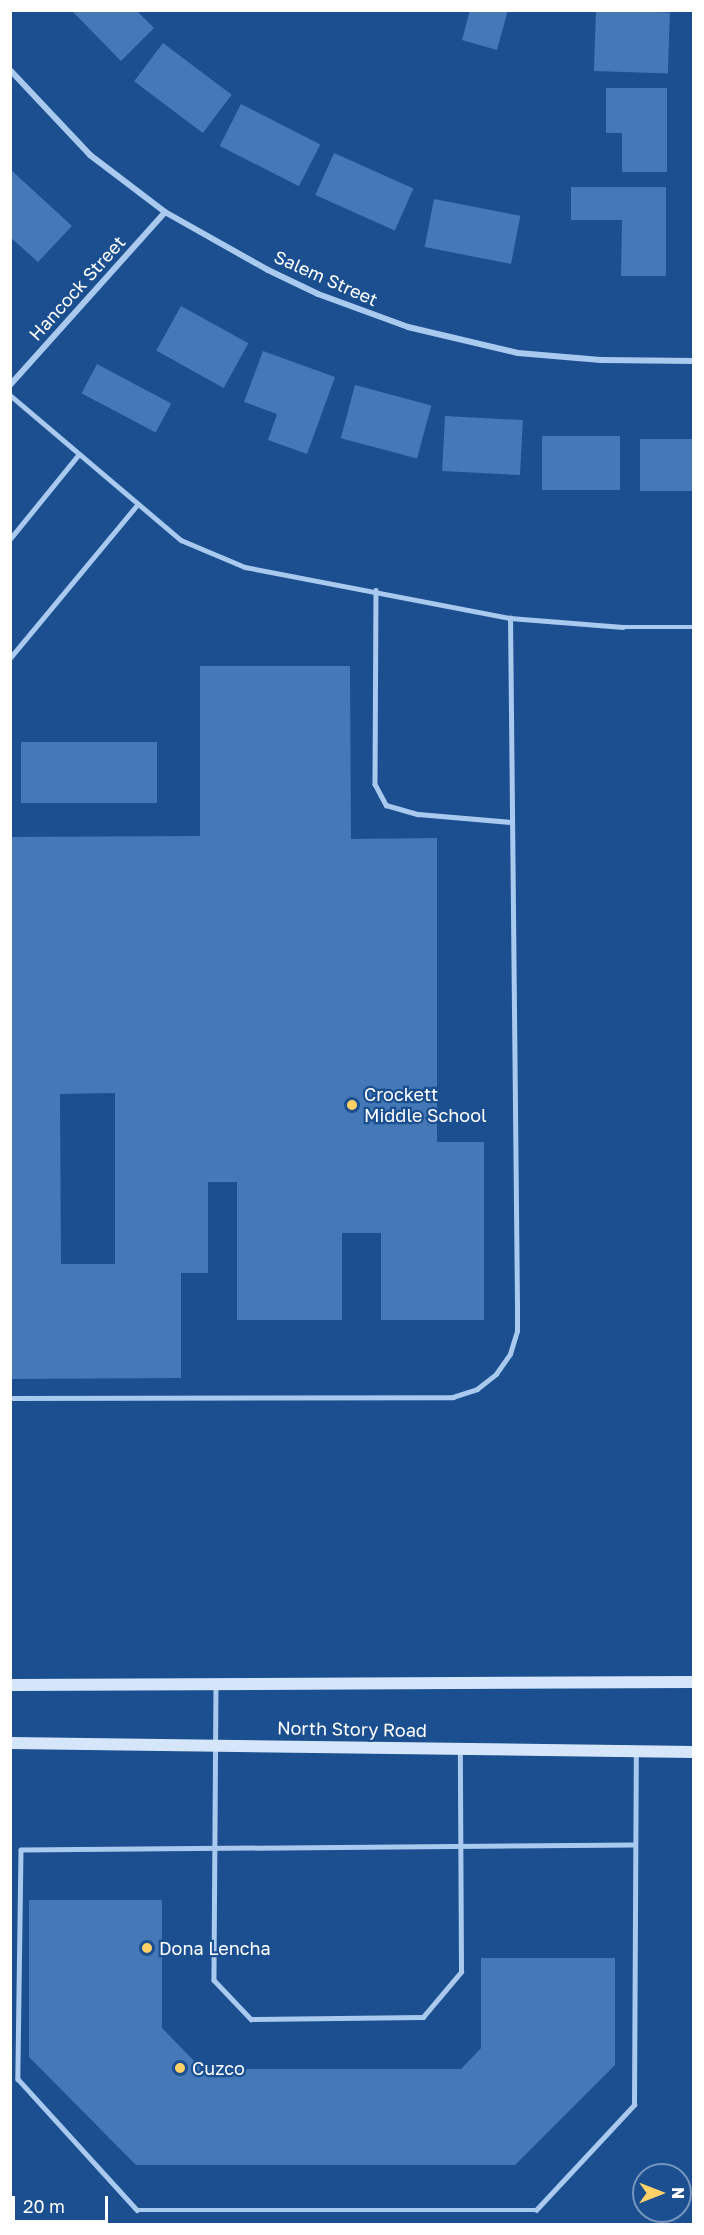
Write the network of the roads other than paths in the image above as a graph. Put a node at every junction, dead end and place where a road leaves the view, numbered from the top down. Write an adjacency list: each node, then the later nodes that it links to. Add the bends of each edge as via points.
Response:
1 (10, 70): 2 (street, Salem Street, via 90,155)
2 (165, 212): 3 (street, Salem Street, via 308,289 408,327 470,343 562,359); 4 (street, Hancock Street)
3 (693, 361)
4 (10, 385)
5 (10, 396): 6 (lane)
6 (79, 454): 7 (lane); 8 (lane)
7 (138, 504): 9 (lane, via 181,540 245,567); 12 (lane)
8 (10, 539)
9 (376, 590): 10 (lane); 13 (lane, via 375,784 386,805 418,814)
10 (510, 618): 11 (lane, via 623,627); 13 (lane)
11 (693, 627)
12 (10, 658)
13 (512, 822): 14 (lane, via 517,1331 510,1354 496,1374 477,1389 453,1397)
14 (10, 1398)
15 (693, 1682): 17 (main road)
16 (10, 1684): 17 (main road)
17 (216, 1685): 19 (lane)
18 (10, 1743): 19 (main road, North Story Road)
19 (216, 1745): 20 (main road, North Story Road); 25 (lane)
20 (460, 1748): 21 (main road, North Story Road); 24 (lane)
21 (636, 1751): 22 (main road, North Story Road); 23 (lane)
22 (693, 1752)
23 (635, 1845): 24 (lane); 25 (lane, via 634,2105 536,2210 137,2210 18,2079 21,1850)
24 (460, 1846): 25 (lane); 25 (lane, via 461,1972 423,2017 251,2019 214,1980)
25 (215, 1849)

